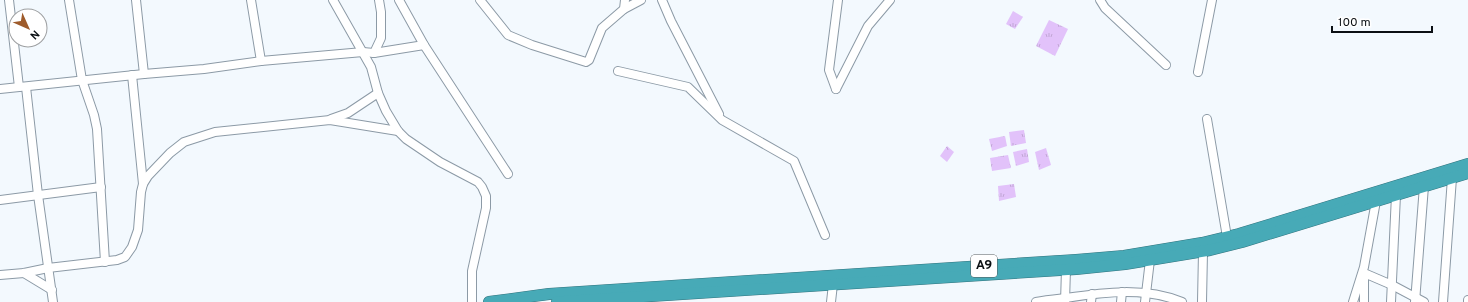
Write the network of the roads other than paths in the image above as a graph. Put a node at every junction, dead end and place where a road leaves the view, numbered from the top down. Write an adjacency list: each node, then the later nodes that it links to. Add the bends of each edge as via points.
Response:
1 (9, 0): 27 (street)
2 (69, 0): 26 (street)
3 (136, 0): 24 (street)
4 (251, 0): 20 (street)
5 (332, 0): 18 (street)
6 (379, 0): 19 (street, via 381,38)
7 (400, 0): 17 (street)
8 (480, 0): 16 (street, via 508,35 586,62 602,28)
9 (625, 0): 16 (street)
10 (641, 0): 16 (street)
11 (662, 0): 32 (street)
12 (838, 0): 13 (street, via 829,70 836,89 868,26)
13 (890, 0)
14 (1100, 0): 21 (street, via 1105,8)
15 (1212, 0): 23 (street)
16 (624, 9)
17 (424, 45): 19 (street); 36 (street)
18 (363, 52): 19 (street); 20 (street); 29 (street, via 371,67)
19 (374, 52)
20 (261, 61): 24 (street)
21 (1166, 65)
22 (618, 71): 32 (street, via 688,87)
23 (1198, 72)
24 (144, 74): 25 (street)
25 (132, 75): 26 (street); 38 (street)
26 (82, 80): 27 (street); 40 (street, via 94,115)
27 (23, 87): 28 (street); 42 (street)
28 (0, 89)
29 (378, 94): 31 (street, via 357,108); 33 (street)
30 (1207, 119): 46 (street)
31 (330, 120): 33 (street); 38 (street, via 215,132 194,138 170,153)
32 (722, 120): 45 (street, via 794,161)
33 (398, 131): 65 (street, via 440,162 478,182 486,196 486,208 472,271)
34 (1468, 164): 46 (highway, A9)
35 (1468, 173): 37 (highway, A9)
36 (508, 174)
37 (1452, 178): 39 (highway, A9); 77 (street)
38 (143, 184): 49 (street, via 138,230 132,247 125,256)
39 (1424, 186): 41 (highway, A9); 62 (street)
40 (101, 187): 42 (street); 49 (street)
41 (1396, 194): 44 (highway, A9); 56 (street)
42 (38, 195): 43 (street); 50 (street)
43 (0, 200)
44 (1376, 201): 47 (highway, A9); 52 (street)
45 (826, 235)
46 (1227, 237): 66 (highway, A9, via 1124,256 556,294)
47 (1203, 252): 48 (highway, A9); 72 (street)
48 (1150, 260): 51 (highway, A9); 59 (street)
49 (105, 262): 50 (street)
50 (48, 268): 53 (street); 57 (street)
51 (1066, 269): 55 (highway, A9); 61 (street)
52 (1364, 270): 56 (street); 73 (street); 74 (street)
53 (24, 273): 54 (street); 57 (street)
54 (0, 275)
55 (833, 284): 67 (highway, A9); 68 (street)
56 (1392, 286): 62 (street); 75 (street)
57 (52, 290): 64 (street)
58 (1122, 292): 59 (street); 60 (street); 70 (street)
59 (1145, 293): 63 (street); 71 (street)
60 (1092, 298): 61 (street)
61 (1066, 300): 69 (street)
62 (1415, 300): 76 (street)
63 (1178, 301)
64 (53, 302)
65 (472, 302)
66 (489, 302)
67 (557, 302)
68 (831, 302)
69 (1036, 302)
70 (1121, 302)
71 (1145, 302)
72 (1202, 302)
73 (1353, 302)
74 (1364, 302)
75 (1391, 302)
76 (1424, 302)
77 (1442, 302)

